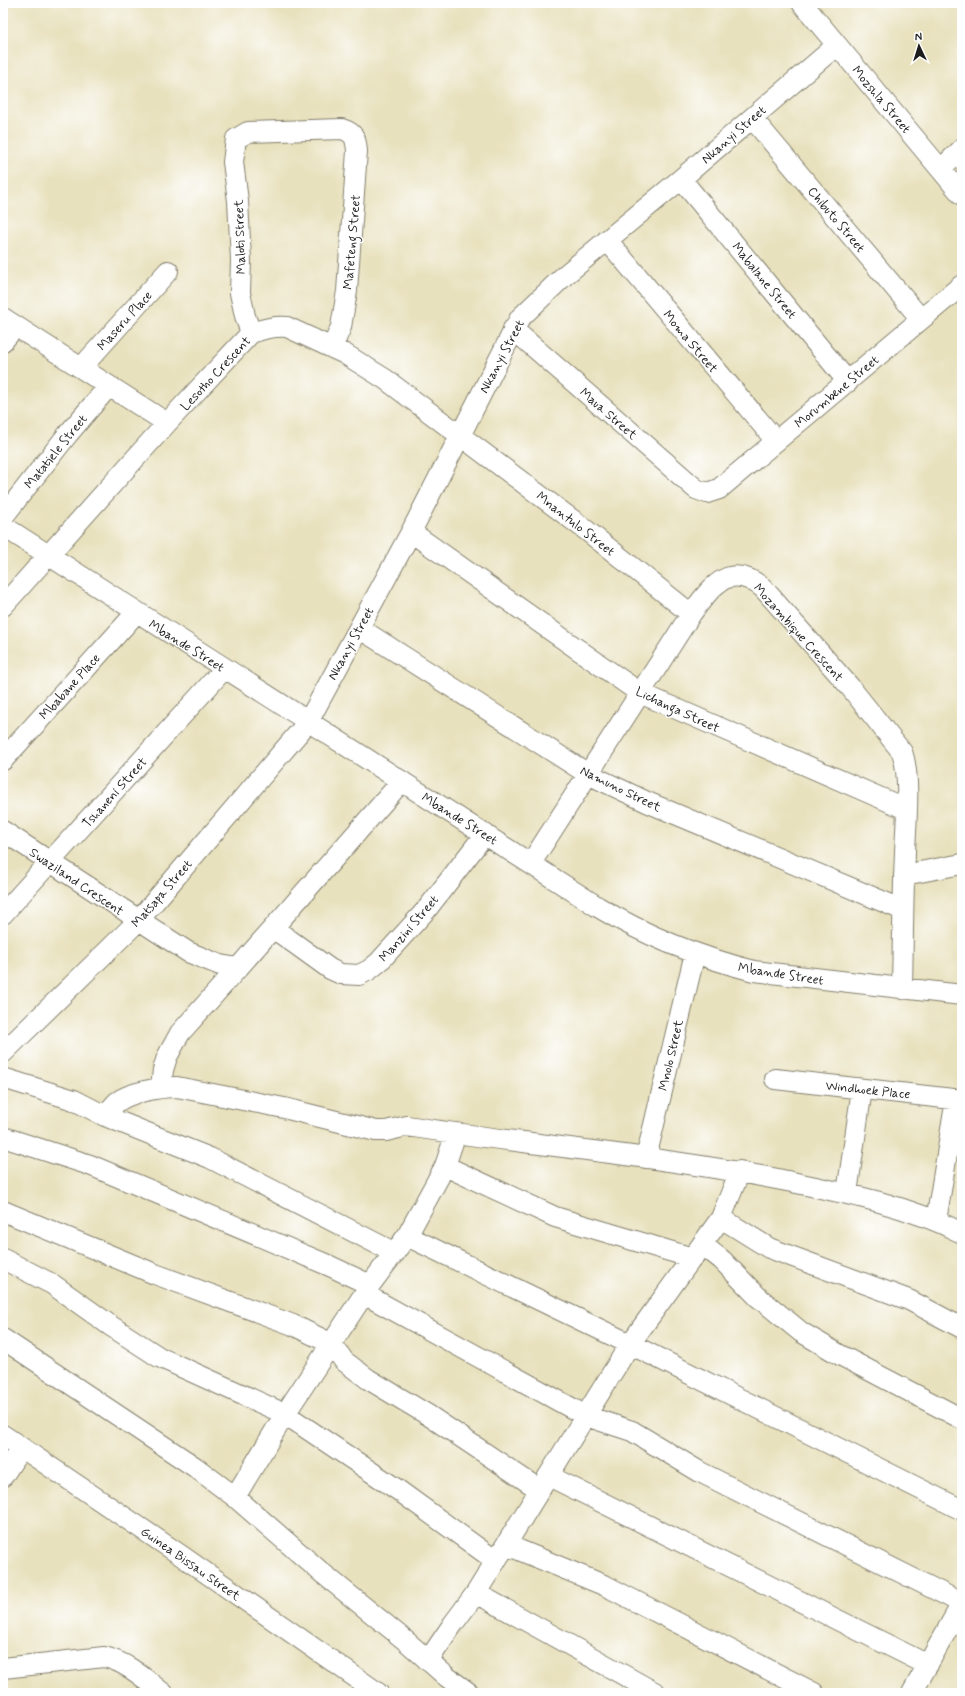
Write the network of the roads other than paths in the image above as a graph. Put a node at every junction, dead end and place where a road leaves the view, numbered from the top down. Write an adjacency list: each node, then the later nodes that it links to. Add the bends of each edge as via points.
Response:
1 (802, 3): 2 (street, Mozshla Street)
2 (837, 45): 3 (street, Nkanyi Street); 6 (street, Mozshla Street)
3 (752, 118): 7 (street, Nkanyi Street); 12 (street, Chibuto Street)
4 (353, 134): 15 (street, Maloti Street, via 342,129 248,132 236,140 233,162 238,202 240,294); 17 (street, Mafeteng Street, via 358,151 347,290 341,327)
5 (962, 149): 6 (street)
6 (941, 169): 8 (street, Mozshla Street)
7 (681, 178): 9 (street, Nkanyi Street); 19 (street, Mabalane Street)
8 (962, 195)
9 (607, 240): 14 (street, Nkanyi Street, via 529,308); 23 (street, Moma Street)
10 (168, 271): 18 (street, Maseru Place)
11 (962, 285): 12 (street, Morumbene Street)
12 (921, 319): 19 (street, Morumbene Street)
13 (9, 322): 16 (street); 18 (street)
14 (513, 329): 22 (street, Nkanyi Street); 24 (street, Maua Street, via 696,488)
15 (251, 334): 17 (street, Lesotho Crescent, via 270,327 287,328); 21 (street, Lesotho Crescent)
16 (3, 341)
17 (332, 348): 22 (street, Lesotho Crescent, via 386,379)
18 (81, 368): 20 (street)
19 (848, 382): 23 (street, Morumbene Street)
20 (109, 386): 21 (street); 25 (street, Matatiele Street)
21 (167, 424): 28 (street, Lesotho Crescent)
22 (460, 435): 27 (street, Nkanyi Street); 31 (street, Mnantulo Street, via 586,530)
23 (776, 442): 24 (street, Morumbene Street, via 719,489)
24 (707, 493)
25 (3, 517)
26 (3, 526): 28 (street, Mbande Street)
27 (411, 532): 32 (street, Nkanyi Street); 34 (street, Lichanga Street)
28 (49, 555): 29 (street, Lesotho Crescent); 30 (street, Mbande Street)
29 (3, 606)
30 (136, 613): 33 (street, Mbande Street); 36 (street, Mbabane Place)
31 (691, 614): 34 (street, Mozambique Crescent); 39 (street, Mozambique Crescent, via 712,586 732,577 751,580 763,588 850,687 902,752 905,762)
32 (359, 628): 35 (street, Nkanyi Street); 37 (street, Namuno Street)
33 (224, 669): 35 (street, Mbande Street); 42 (street, Tshaneni Street)
34 (640, 693): 37 (street, Mozambique Crescent); 39 (street, Lichanga Street)
35 (308, 722): 38 (street, Mbande Street); 48 (street, Matsapa Street)
36 (3, 760)
37 (588, 774): 43 (street, Mozambique Crescent); 46 (street, Namuno Street, via 647,802)
38 (402, 781): 41 (street, Mbande Street); 49 (street)
39 (906, 809): 45 (street, Mozambique Crescent)
40 (3, 831): 42 (street, Swaziland Crescent)
41 (485, 834): 43 (street, Mbande Street); 49 (street, Manzini Street, via 426,909 379,962 359,975 341,974 330,969)
42 (49, 863): 47 (street, Tshaneni Street); 48 (street, Swaziland Crescent)
43 (531, 863): 50 (street, Mbande Street, via 622,922)
44 (962, 864): 45 (street)
45 (904, 875): 46 (street, Mozambique Crescent)
46 (903, 910): 52 (street, Mozambique Crescent)
47 (3, 914)
48 (138, 921): 51 (street, Swaziland Crescent, via 188,952 220,965); 54 (street, Matsapa Street)
49 (273, 928): 51 (street)
50 (695, 953): 52 (street, Mbande Street, via 732,966 760,972); 63 (street, Mnolo Street)
51 (238, 968): 57 (street, via 180,1033 167,1057)
52 (902, 989): 53 (street, Mbande Street)
53 (962, 995)
54 (3, 1053)
55 (3, 1078): 60 (street, via 74,1100)
56 (775, 1079): 58 (street, Windhoek Place)
57 (161, 1087): 60 (street, via 118,1101); 61 (street, via 196,1089 376,1131 407,1126)
58 (862, 1089): 59 (street, Windhoek Place); 66 (street)
59 (959, 1100): 69 (street)
60 (105, 1116): 73 (street, via 210,1158)
61 (456, 1133): 63 (street); 64 (street)
62 (3, 1137): 75 (street, via 90,1165 330,1266)
63 (646, 1158): 65 (street)
64 (444, 1166): 71 (street); 72 (street, via 555,1217)
65 (740, 1171): 66 (street); 68 (street)
66 (847, 1193): 69 (street)
67 (3, 1211): 78 (street, via 155,1274 293,1325)
68 (721, 1218): 72 (street); 76 (street, via 769,1248 909,1300)
69 (936, 1221): 70 (street)
70 (962, 1233)
71 (407, 1236): 73 (street); 79 (street)
72 (698, 1251): 79 (street); 82 (street, via 722,1260 758,1297 801,1332)
73 (395, 1253): 75 (street)
74 (3, 1259): 80 (street, via 52,1284 160,1357)
75 (367, 1290): 78 (street); 81 (street)
76 (962, 1328)
77 (3, 1339): 87 (street, via 195,1467)
78 (332, 1344): 80 (street); 86 (street, via 344,1361 368,1379)
79 (630, 1344): 81 (street); 88 (street)
80 (285, 1414): 87 (street); 89 (street, via 398,1490)
81 (586, 1416): 86 (street); 91 (street, via 632,1431 700,1472)
82 (962, 1419)
83 (3, 1435): 84 (street, Guinea Bissau Street)
84 (21, 1448): 85 (street); 96 (street, Guinea Bissau Street)
85 (3, 1476)
86 (544, 1483): 89 (street); 93 (street)
87 (235, 1497): 92 (street)
88 (962, 1510)
89 (502, 1553): 90 (street); 99 (street, via 606,1586)
90 (476, 1593): 92 (street); 98 (street)
91 (962, 1603): 93 (street)
92 (428, 1661): 97 (street)
93 (928, 1665): 100 (street)
94 (3, 1668): 95 (street, via 104,1657 115,1659 131,1668)
95 (163, 1693)
96 (378, 1693)
97 (469, 1693)
98 (656, 1693)
99 (814, 1693)
100 (912, 1693)

